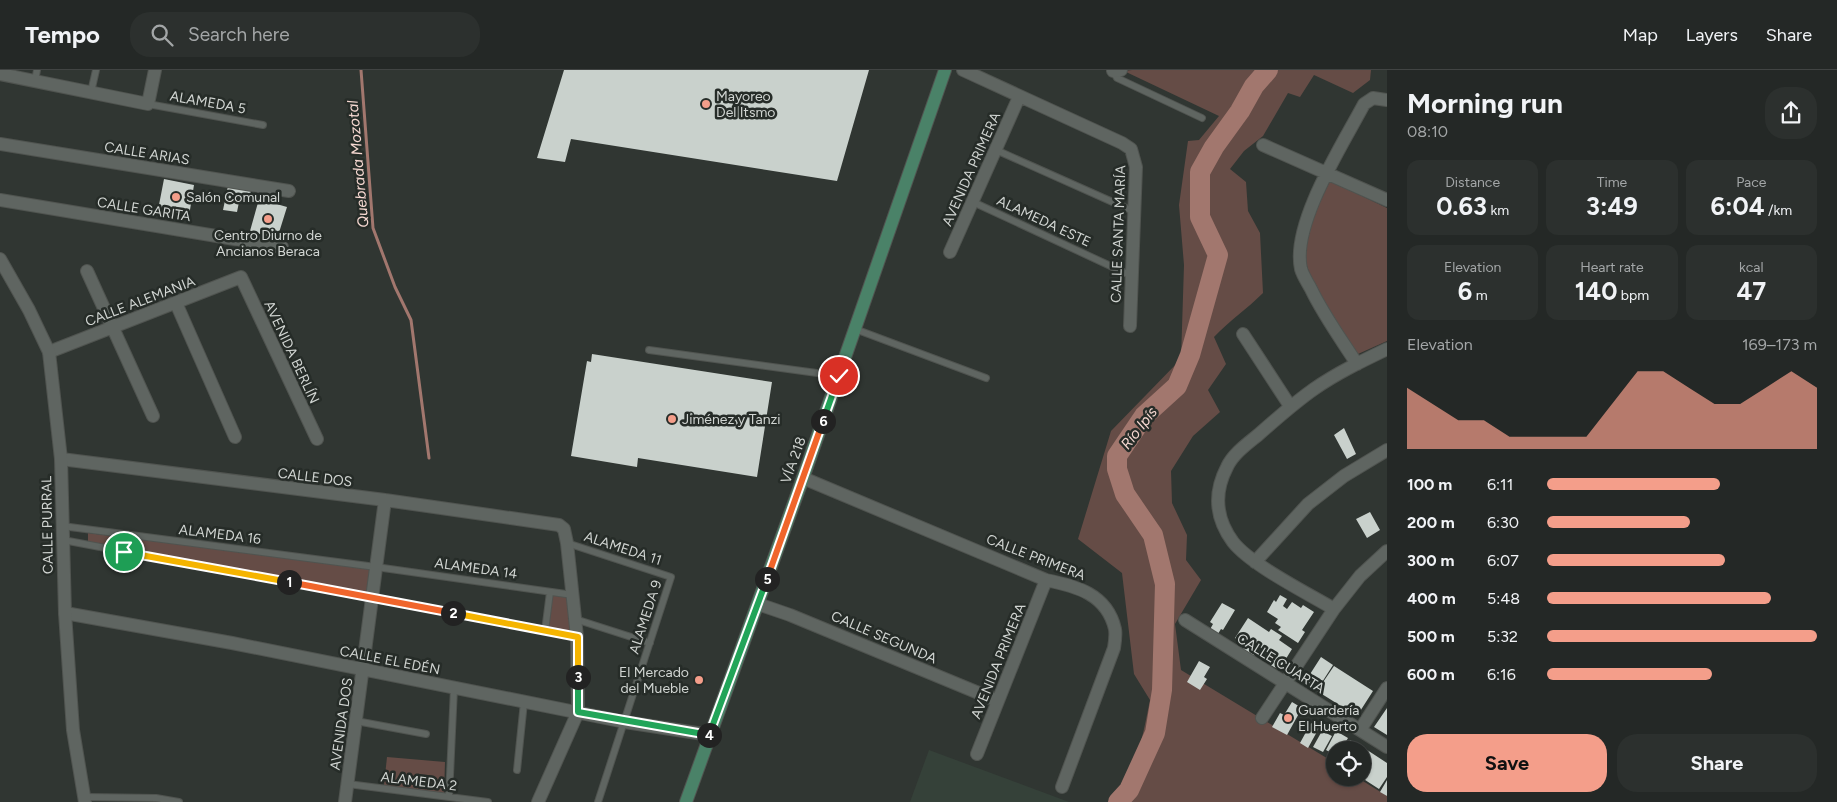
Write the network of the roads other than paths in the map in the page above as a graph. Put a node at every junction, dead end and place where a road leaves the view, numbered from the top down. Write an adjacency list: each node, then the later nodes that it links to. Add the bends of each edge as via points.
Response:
1 (96, 70): 8 (lane)
2 (155, 70): 11 (street)
3 (945, 70): 32 (main road, VÍA 218)
4 (963, 70): 9 (street, CALLE SANTA MARÍA)
5 (1115, 70): 12 (lane, via 1117,78)
6 (0, 74): 7 (street)
7 (36, 75): 8 (street)
8 (91, 92): 11 (street)
9 (1019, 97): 16 (street, AVENIDA PRIMERA); 22 (street, CALLE SANTA MARÍA, via 1131,149 1136,167)
10 (1387, 100): 17 (street, via 1373,98 1364,104)
11 (148, 104): 13 (lane, ALAMEDA 5)
12 (1202, 118)
13 (263, 125)
14 (0, 144): 18 (street, CALLE ARIAS)
15 (1263, 145): 17 (street)
16 (996, 150): 21 (street, AVENIDA PRIMERA); 22 (lane)
17 (1327, 174): 20 (street); 37 (street, via 1308,216 1301,249 1301,269 1322,312)
18 (288, 191)
19 (0, 200): 23 (street, CALLE GARITA)
20 (1387, 200)
21 (973, 202): 24 (street, AVENIDA PRIMERA); 27 (lane, ALAMEDA ESTE)
22 (1135, 212): 27 (street, CALLE SANTA MARÍA)
23 (282, 247)
24 (950, 252)
25 (0, 259): 36 (street, CALLE PURRAL)
26 (87, 271): 31 (street)
27 (1132, 276): 30 (street, CALLE SANTA MARÍA)
28 (241, 277): 29 (street, CALLE ALEMANIA); 43 (street, AVENIDA BERLÍN)
29 (176, 303): 31 (street, CALLE ALEMANIA); 42 (street)
30 (1130, 326)
31 (113, 327): 36 (street, CALLE ALEMANIA); 41 (street)
32 (855, 329): 38 (main road, VÍA 218); 39 (lane)
33 (1243, 334): 40 (street)
34 (1387, 349): 37 (street)
35 (649, 350): 38 (lane)
36 (49, 352): 45 (street, CALLE PURRAL)
37 (1357, 364): 40 (street)
38 (839, 376): 46 (main road, VÍA 218)
39 (986, 378)
40 (1290, 406): 52 (street, via 1238,452 1221,480 1218,502 1221,523 1234,544)
41 (153, 416)
42 (235, 437)
43 (316, 439)
44 (1387, 450): 52 (street, via 1344,476 1308,504)
45 (61, 459): 47 (street, CALLE DOS); 48 (street, CALLE PURRAL)
46 (803, 478): 55 (street, CALLE PRIMERA); 59 (main road, VÍA 218)
47 (385, 500): 50 (street, CALLE DOS, via 559,524 564,529); 53 (street, AVENIDA DOS)
48 (62, 526): 49 (street, CALLE PURRAL); 53 (lane, ALAMEDA 16)
49 (62, 540): 58 (lane); 61 (street, CALLE PURRAL)
50 (567, 543): 54 (lane, ALAMEDA 11); 57 (street)
51 (1387, 551): 60 (street, via 1360,576)
52 (1255, 562): 60 (street)
53 (376, 566): 56 (lane, ALAMEDA 14); 58 (street, AVENIDA DOS)
54 (671, 577): 66 (lane, ALAMEDA 9)
55 (1046, 580): 71 (street, AVENIDA PRIMERA); 84 (street, CALLE PRIMERA, via 1075,586 1095,597 1107,611 1115,630 1114,648)
56 (550, 592): 57 (lane, ALAMEDA 14); 64 (lane)
57 (573, 595): 62 (street)
58 (372, 597): 64 (lane); 67 (street, AVENIDA DOS)
59 (758, 604): 71 (street, CALLE SEGUNDA); 79 (main road, VÍA 218)
60 (1334, 609): 68 (street)
61 (65, 613): 67 (street, CALLE EL EDÉN); 86 (street, CALLE PURRAL, via 74,730)
62 (575, 619): 65 (street); 66 (lane)
63 (1185, 620): 68 (street, CALLE CUARTA)
64 (545, 630): 65 (lane)
65 (578, 637): 73 (street)
66 (650, 643): 76 (lane, ALAMEDA 9)
67 (363, 670): 69 (street, CALLE EL EDÉN); 75 (street, AVENIDA DOS)
68 (1284, 682): 74 (street); 77 (street, CALLE CUARTA)
69 (454, 688): 72 (street, CALLE EL EDÉN); 85 (lane)
70 (1387, 688): 77 (street)
71 (998, 701): 81 (street, AVENIDA PRIMERA)
72 (524, 702): 73 (street, CALLE EL EDÉN); 82 (lane)
73 (578, 712): 76 (street, CALLE EL EDÉN); 90 (street)
74 (1262, 718)
75 (356, 722): 78 (lane); 83 (street, AVENIDA DOS)
76 (625, 722): 79 (street, CALLE EL EDÉN); 91 (lane, ALAMEDA 9)
77 (1360, 730): 80 (street, CALLE CUARTA)
78 (426, 734)
79 (710, 735): 92 (main road, VÍA 218)
80 (1387, 747)
81 (977, 754)
82 (518, 770)
83 (348, 784): 85 (lane, ALAMEDA 2); 88 (street, AVENIDA DOS)
84 (1062, 787)
85 (449, 797): 89 (lane, ALAMEDA 2)
86 (85, 800): 87 (lane, via 156,798)
87 (179, 802)
88 (345, 802)
89 (488, 802)
90 (538, 802)
91 (598, 802)
92 (686, 802)

